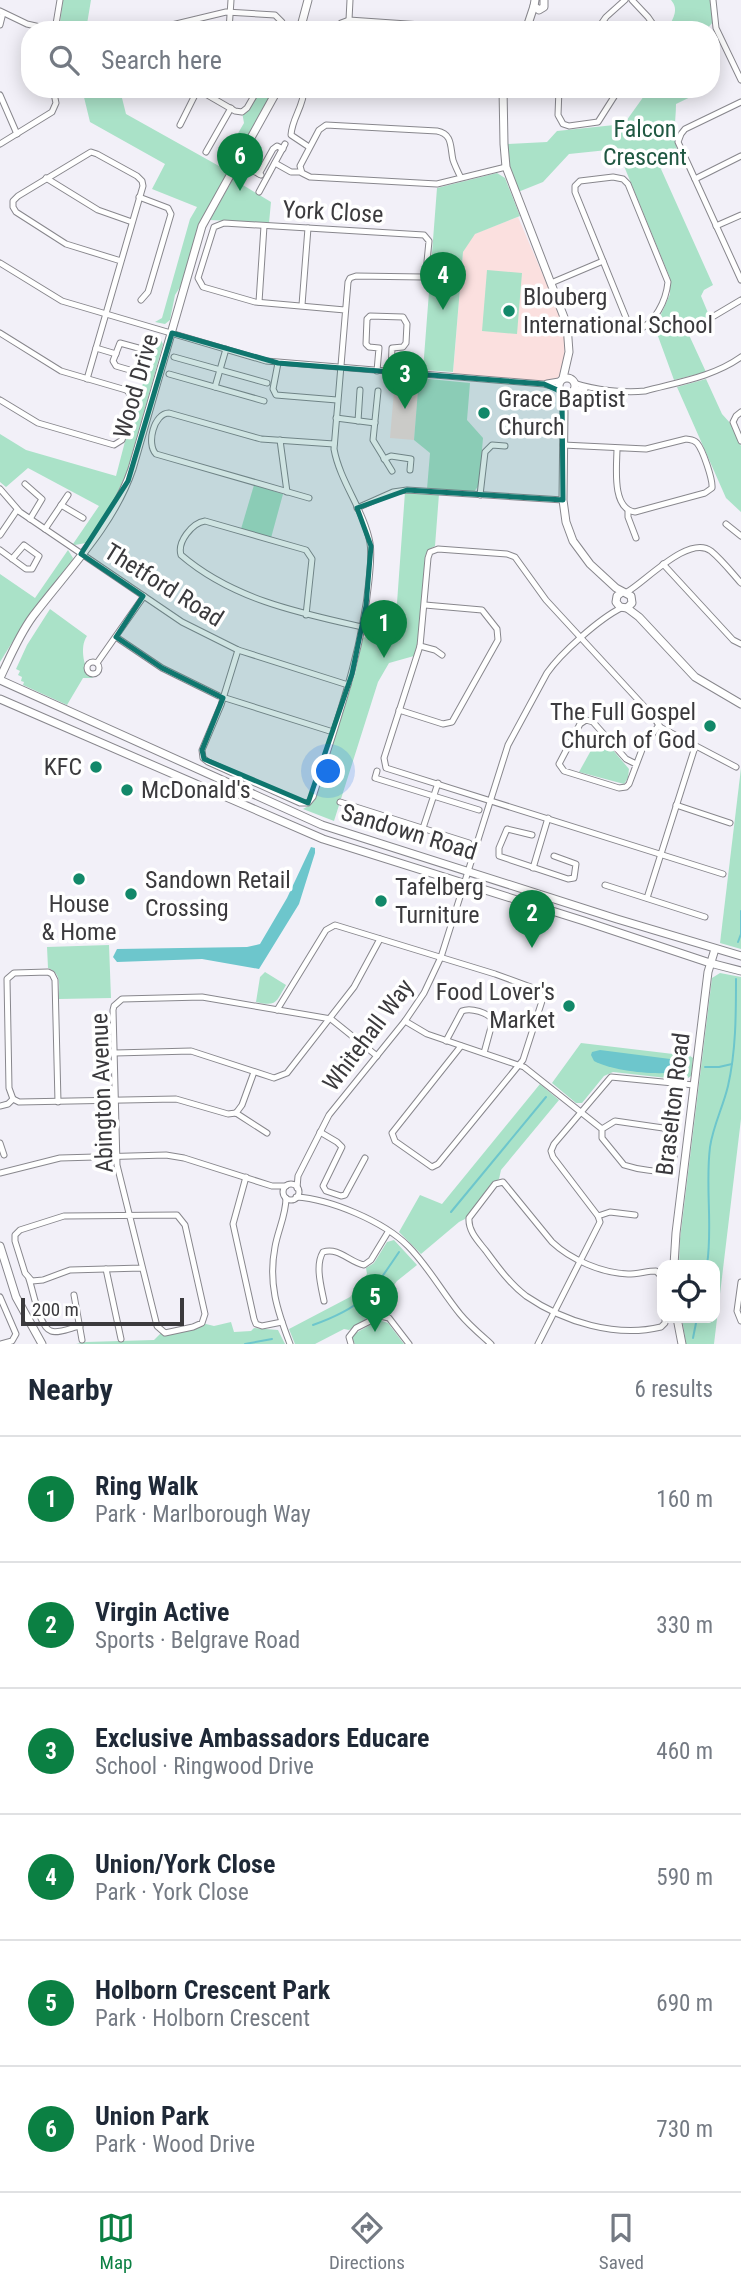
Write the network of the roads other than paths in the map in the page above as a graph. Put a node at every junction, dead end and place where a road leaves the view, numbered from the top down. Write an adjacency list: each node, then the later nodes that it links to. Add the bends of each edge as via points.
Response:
1 (60, 0): 13 (street)
2 (231, 0): 10 (street)
3 (308, 0): 17 (street)
4 (350, 0): 11 (street)
5 (625, 0): 20 (street)
6 (632, 0): 21 (street)
7 (713, 0): 22 (street)
8 (539, 3): 19 (street)
9 (2, 12): 12 (street); 23 (street)
10 (230, 12): 14 (street); 15 (street); 16 (street, via 275,15)
11 (349, 20): 18 (street)
12 (21, 21)
13 (56, 21)
14 (188, 21)
15 (230, 21)
16 (281, 21)
17 (302, 21)
18 (364, 21)
19 (530, 21)
20 (603, 21)
21 (651, 21)
22 (715, 21)
23 (0, 25)
24 (720, 36): 25 (street)
25 (741, 80)
26 (0, 95): 39 (street)
27 (55, 98): 39 (street, via 54,110)
28 (194, 98): 38 (street)
29 (214, 98): 37 (street)
30 (252, 98): 37 (street, via 244,110)
31 (273, 98): 73 (street, Wood Drive, via 205,220)
32 (303, 98): 41 (street, via 290,132)
33 (503, 98): 46 (street)
34 (559, 98): 35 (street, via 559,118 569,126 598,122)
35 (613, 98)
36 (741, 102): 52 (street, via 681,134 678,142)
37 (231, 108): 42 (street)
38 (180, 125)
39 (17, 134): 40 (street)
40 (0, 144)
41 (309, 147): 47 (street); 51 (street, via 319,130 330,124 443,132 450,139)
42 (206, 152)
43 (741, 156): 52 (street)
44 (275, 163): 47 (street); 48 (street, via 284,146 275,147); 50 (street)
45 (244, 166): 48 (street)
46 (506, 167): 51 (street); 64 (street)
47 (300, 172): 51 (street, via 310,177 437,184)
48 (259, 174): 50 (street)
49 (46, 178): 54 (street, via 94,153 140,178); 56 (street, via 98,210); 60 (street, via 14,199 14,210 65,244)
50 (266, 178): 53 (street)
51 (461, 178)
52 (695, 179): 58 (street)
53 (259, 192)
54 (139, 197): 56 (street); 65 (street, via 168,208 171,214 148,292)
55 (741, 215): 58 (street)
56 (132, 222): 60 (street)
57 (264, 226): 59 (street, York Close); 67 (street); 67 (street, York Close, via 216,225 198,278 203,287)
58 (716, 226): 63 (street)
59 (308, 228): 68 (street); 69 (street, York Close, via 424,235 429,239 424,276 352,277)
60 (121, 261): 70 (street)
61 (603, 261): 61 (street, via 629,325 638,330 648,325 668,282 631,190 619,178 582,180 574,189); 64 (street)
62 (0, 263): 70 (street, via 62,301)
63 (741, 280)
64 (551, 283): 91 (street, via 567,325)
65 (141, 300)
66 (741, 300): 71 (street)
67 (259, 302): 68 (street, York Close)
68 (302, 305): 69 (street, York Close)
69 (345, 310): 83 (street, York Close)
70 (105, 314): 73 (street); 74 (street)
71 (713, 316)
72 (0, 333): 89 (street, via 57,369)
73 (172, 333): 78 (street); 130 (street, Wood Drive, via 128,481)
74 (96, 348): 79 (street); 89 (street)
75 (379, 348): 76 (street); 76 (street, via 366,344 370,316 406,320 406,345); 85 (street)
76 (392, 348): 86 (street)
77 (142, 349): 79 (street, via 121,343)
78 (226, 349): 82 (street); 84 (street)
79 (116, 354): 87 (street, via 115,365)
80 (174, 357): 84 (street)
81 (741, 359): 91 (street, via 708,375 645,391)
82 (278, 363): 83 (street); 96 (street, via 276,395)
83 (340, 368): 85 (street); 96 (street, York Close)
84 (220, 370): 90 (street); 92 (street)
85 (377, 371): 86 (street)
86 (391, 372): 91 (street)
87 (140, 373)
88 (169, 374): 92 (street)
89 (87, 379): 95 (street, via 132,395 118,444 38,423)
90 (267, 383)
91 (566, 386): 105 (street)
92 (215, 387): 97 (street)
93 (360, 390): 100 (street)
94 (378, 391): 101 (street)
95 (0, 400)
96 (337, 400): 99 (street, York Close)
97 (264, 401)
98 (741, 412): 103 (street, via 733,422)
99 (336, 418): 100 (street); 104 (street, York Close)
100 (358, 421): 101 (street)
101 (375, 423): 108 (street, via 373,440)
102 (281, 440): 104 (street); 113 (street); 113 (street, via 255,438 167,412 158,418 150,447 158,455)
103 (741, 441)
104 (334, 444): 119 (street)
105 (564, 445): 107 (street); 117 (street)
106 (505, 446): 115 (street, via 492,446 485,452)
107 (617, 448): 121 (street, via 617,487); 121 (street, via 646,449 692,440 712,482 705,494)
108 (384, 459): 109 (street, via 411,459); 110 (street)
109 (410, 470)
110 (392, 471)
111 (25, 484): 123 (street, via 42,499)
112 (0, 489): 120 (street, Thetford Road)
113 (287, 492): 116 (street)
114 (68, 495): 118 (street)
115 (481, 495): 117 (street); 119 (street, via 402,490)
116 (309, 499)
117 (562, 500): 135 (street, via 573,541)
118 (61, 505): 122 (street); 125 (street)
119 (357, 508): 138 (street, via 371,552)
120 (17, 510): 123 (street, Thetford Road); 126 (street)
121 (628, 511): 128 (street)
122 (83, 518)
123 (30, 519): 125 (street, Thetford Road)
124 (726, 524): 127 (street)
125 (45, 529): 130 (street, Thetford Road)
126 (0, 535)
127 (741, 536)
128 (636, 538)
129 (0, 550): 131 (street)
130 (81, 554): 134 (street, Thetford Road); 146 (street, Wood Drive, via 29,621)
131 (12, 559): 131 (street, via 29,570 39,556 23,545)
132 (663, 564): 133 (street, via 678,554 706,548); 135 (street, Whitehall Way); 141 (street)
133 (740, 582)
134 (144, 596): 139 (street); 143 (street, Thetford Road)
135 (624, 600): 140 (street, Whitehall Way); 150 (street, via 695,677)
136 (425, 605): 140 (street, via 432,550 507,554 517,559); 142 (street); 151 (street, via 482,610 497,629 498,640 452,722 443,724)
137 (306, 615): 137 (street, via 257,599 210,576 181,555 181,544 196,524 205,521 306,550 312,559); 138 (street)
138 (362, 626): 147 (street)
139 (116, 637): 145 (street); 148 (street, via 162,668)
140 (581, 639): 152 (street); 160 (street, Whitehall Way, via 547,673 511,738)
141 (741, 644)
142 (420, 646): 144 (street); 151 (street)
143 (239, 650): 147 (street, Thetford Road); 148 (street)
144 (442, 655)
145 (97, 663)
146 (0, 679): 172 (street, Sandown Road, via 298,815)
147 (348, 685): 153 (street)
148 (223, 697): 153 (street); 153 (street, via 202,750 204,759 300,803 313,797)
149 (0, 699): 174 (street, Sandown Road, via 299,830)
150 (741, 704)
151 (399, 710): 158 (street, via 384,765 390,771)
152 (659, 725): 154 (street); 155 (street)
153 (333, 732)
154 (695, 747): 156 (street); 162 (street)
155 (636, 764): 155 (street, via 628,786 622,788 564,771 559,762 586,720)
156 (736, 767)
157 (377, 771): 159 (street, via 375,778)
158 (438, 783): 159 (street); 160 (street)
159 (433, 796): 163 (street); 166 (street)
160 (491, 800): 164 (street); 172 (street, Whitehall Way)
161 (340, 802): 166 (street)
162 (676, 806): 165 (street); 169 (street)
163 (479, 810)
164 (548, 818): 169 (street); 171 (street)
165 (730, 823)
166 (423, 828): 168 (street)
167 (532, 835): 171 (street, via 507,829 499,852 501,858)
168 (469, 843)
169 (661, 854): 173 (street); 176 (street)
170 (554, 856): 171 (street, via 576,864 574,878)
171 (533, 868)
172 (467, 870): 174 (street, Whitehall Way); 179 (street, Sandown Road)
173 (723, 874)
174 (463, 884): 181 (street, Whitehall Way); 182 (street, Sandown Road)
175 (605, 885): 176 (street)
176 (647, 898): 177 (street)
177 (705, 917)
178 (380, 939): 181 (street); 185 (street, via 340,926 326,930); 186 (street)
179 (715, 949): 180 (street, Sandown Road); 182 (street, Braselton Road)
180 (741, 956)
181 (441, 957): 187 (street, Whitehall Way); 193 (street, via 539,990 542,1001)
182 (710, 963): 183 (street, Sandown Road); 195 (street, Braselton Road)
183 (741, 971)
184 (3, 995): 197 (street); 200 (street, via 11,974 48,972 54,976)
185 (277, 1010): 186 (street, Abington Avenue); 190 (street, Abington Avenue, via 202,997 122,999 113,1010)
186 (331, 1019): 192 (street, Abington Avenue); 194 (street, via 287,1073 274,1078)
187 (405, 1021): 188 (street); 192 (street, Whitehall Way)
188 (446, 1041): 189 (street); 191 (street, via 462,1011 473,1010 493,1020)
189 (461, 1045): 191 (street); 193 (street, via 392,1133 395,1141 432,1167)
190 (115, 1053): 194 (street, via 191,1051); 199 (street, Abington Avenue)
191 (484, 1053): 193 (street)
192 (377, 1056): 205 (street, Whitehall Way, via 328,1115)
193 (520, 1064): 202 (street)
194 (254, 1072): 203 (street)
195 (694, 1085): 202 (street, via 611,1077); 224 (street, Braselton Road)
196 (0, 1088): 197 (street)
197 (9, 1088): 198 (street)
198 (13, 1099): 200 (street); 201 (street)
199 (116, 1101): 200 (street); 203 (street, via 176,1099); 209 (street, Abington Avenue)
200 (58, 1102)
201 (0, 1106)
202 (581, 1112): 204 (street); 221 (street, via 554,1144 552,1154)
203 (236, 1113): 206 (street)
204 (602, 1129): 204 (street, via 602,1138 624,1165 661,1171 672,1165 676,1139 670,1129 615,1121)
205 (320, 1132): 210 (street, via 342,1148 323,1186 326,1191 345,1195); 212 (street, Whitehall Way)
206 (267, 1133)
207 (0, 1143): 208 (street)
208 (4, 1155)
209 (117, 1156): 211 (street, via 60,1158); 213 (street, via 177,1156); 219 (street, Abington Avenue)
210 (365, 1158)
211 (2, 1174)
212 (298, 1176): 214 (street, Whitehall Way); 216 (street, Whitehall Way)
213 (246, 1177): 215 (street); 236 (street, via 233,1224 254,1319 262,1326)
214 (288, 1185): 215 (street); 216 (street); 217 (street)
215 (272, 1186): 217 (street)
216 (298, 1189): 217 (street, Whitehall Way); 218 (street)
217 (289, 1197): 218 (street); 236 (street, via 274,1256 273,1294)
218 (310, 1198): 222 (street, via 353,1211)
219 (131, 1214): 226 (street, Abington Avenue); 226 (street, Abington Avenue, via 173,1214 185,1225 205,1314 199,1326 170,1333 159,1329); 229 (street, via 64,1216 18,1231 15,1241)
220 (635, 1215): 221 (street, via 610,1212)
221 (598, 1216): 225 (street, via 599,1226)
222 (388, 1232): 233 (street, via 366,1264 329,1250 323,1252 320,1284); 247 (street, via 408,1247 462,1316)
223 (0, 1245): 243 (street, via 16,1297)
224 (674, 1260)
225 (581, 1261): 228 (street, via 617,1273); 234 (street); 234 (street, via 552,1242 505,1182 495,1184 469,1218 475,1237 510,1281)
226 (142, 1268): 227 (street)
227 (106, 1269): 229 (street, via 70,1270 36,1282); 240 (street)
228 (657, 1273)
229 (29, 1279): 239 (street, via 49,1330)
230 (741, 1282): 235 (street, via 737,1311)
231 (74, 1295): 239 (street)
232 (0, 1297): 242 (street, via 16,1334 12,1341)
233 (324, 1301)
234 (555, 1311): 237 (street, via 605,1329 637,1331); 248 (street)
235 (741, 1321)
236 (282, 1322): 244 (street)
237 (665, 1323)
238 (678, 1323): 249 (street)
239 (80, 1326): 241 (street)
240 (121, 1339)
241 (82, 1340)
242 (1, 1344)
243 (42, 1344)
244 (290, 1344)
245 (351, 1344): 246 (street, via 352,1331 380,1316 390,1318)
246 (409, 1344)
247 (491, 1344)
248 (538, 1344)
249 (682, 1344)

